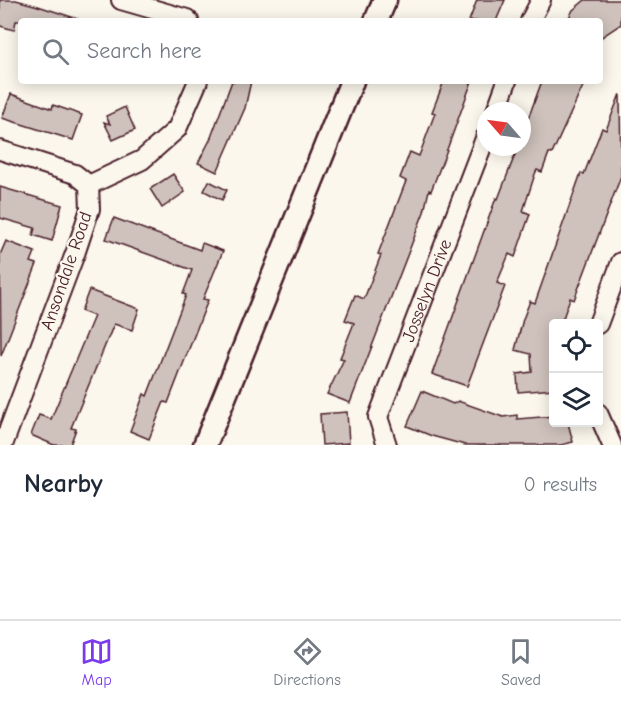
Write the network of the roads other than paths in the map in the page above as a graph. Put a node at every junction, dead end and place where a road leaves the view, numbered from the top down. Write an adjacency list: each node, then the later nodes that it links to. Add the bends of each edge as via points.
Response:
1 (122, 0): 4 (street)
2 (385, 0): 5 (main road)
3 (541, 0): 6 (street)
4 (184, 18)
5 (377, 18)
6 (532, 18)
7 (197, 84): 13 (street, via 177,129 142,160)
8 (351, 84): 18 (main road)
9 (506, 84): 10 (street)
10 (499, 102)
11 (0, 150): 13 (street, via 75,174)
12 (478, 156): 19 (street, Josselyn Drive, via 378,417)
13 (89, 185): 17 (street, Ansondale Road, via 90,209)
14 (621, 262): 15 (street)
15 (600, 319)
16 (603, 424): 20 (street)
17 (3, 445)
18 (205, 445)
19 (387, 445)
20 (612, 445)

